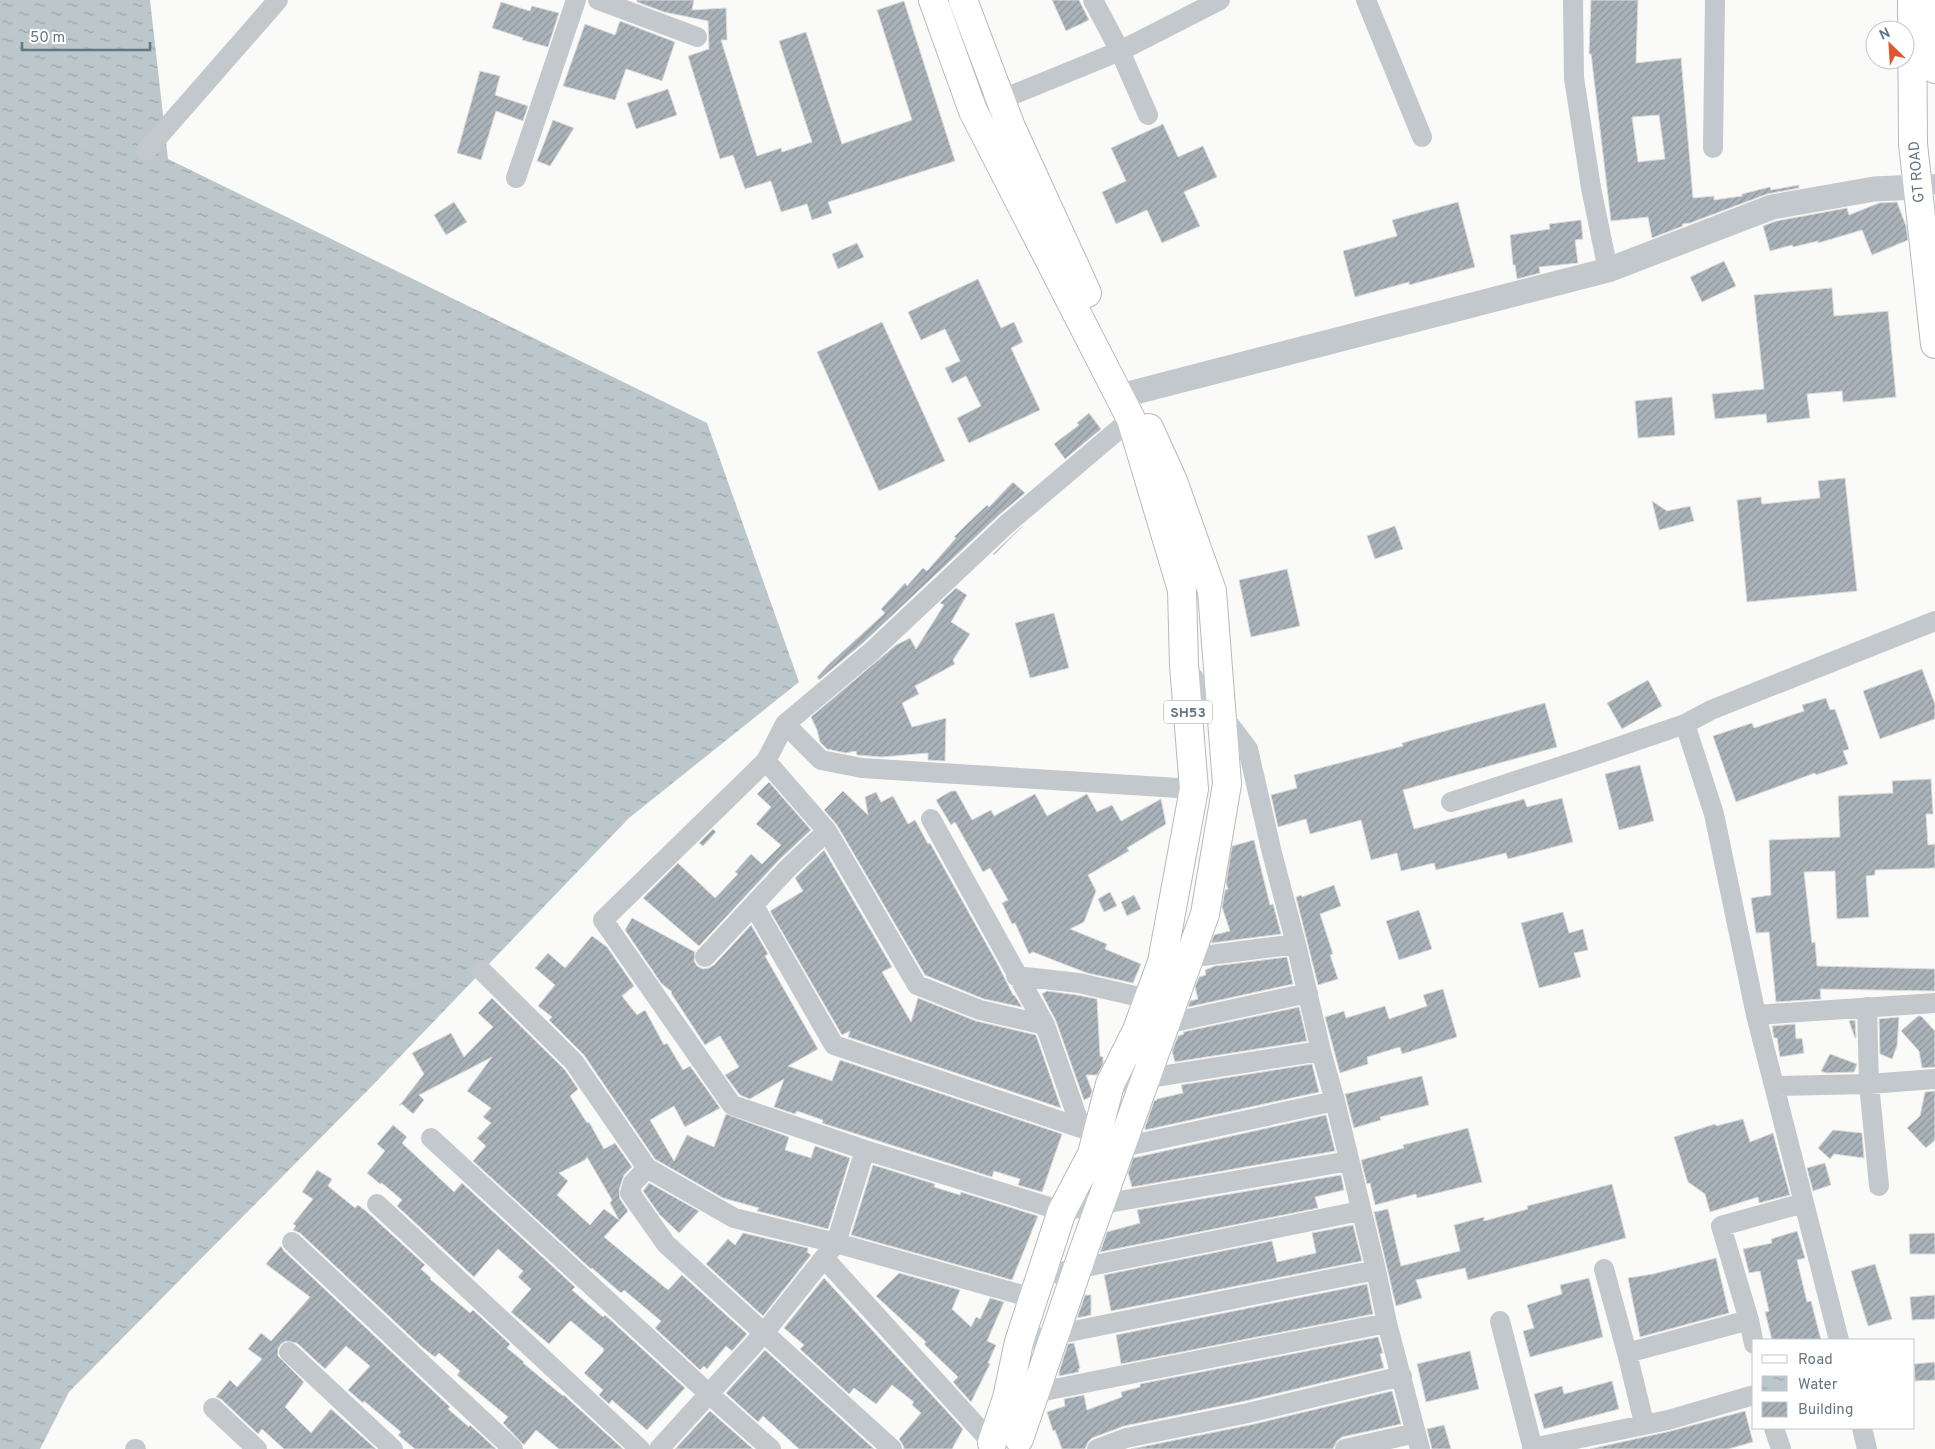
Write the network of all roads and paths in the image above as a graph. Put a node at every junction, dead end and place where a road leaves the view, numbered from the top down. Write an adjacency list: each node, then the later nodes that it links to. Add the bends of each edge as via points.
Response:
1 (278, 0): 21 (street)
2 (576, 0): 22 (street)
3 (598, 0): 13 (street)
4 (932, 0): 17 (main road, SH53)
5 (963, 0): 16 (main road, SH53)
6 (1093, 0): 14 (street)
7 (1220, 0): 14 (street)
8 (1366, 0): 19 (street)
9 (1574, 0): 24 (street, via 1574,78)
10 (1715, 0): 20 (street)
11 (1912, 0): 23 (main road, GT ROAD, via 1913,144)
12 (1930, 0): 15 (main road)
13 (697, 38)
14 (1120, 51): 16 (street); 18 (street)
15 (1935, 69)
16 (1000, 100): 17 (street); 26 (main road, SH53)
17 (973, 112): 26 (main road, SH53)
18 (1148, 115)
19 (1422, 138)
20 (1713, 148)
21 (146, 151)
22 (516, 178)
23 (1926, 185): 24 (street, via 1874,189 1772,207); 25 (main road, GT ROAD)
24 (1608, 270): 26 (street)
25 (1935, 344)
26 (1128, 403): 28 (main road, SH53, via 1182,590); 29 (main road, SH53, via 1173,481 1212,592); 30 (street, via 1007,524 871,652)
27 (1935, 621): 31 (street, via 1711,710)
28 (1184, 664): 29 (street); 33 (main road, SH53)
29 (1222, 715): 38 (street, via 1248,749); 40 (main road, SH53, via 1228,784 1205,914)
30 (785, 724): 32 (street); 33 (street, via 821,760 862,768)
31 (1684, 724): 34 (street); 48 (street, via 1714,814)
32 (766, 761): 36 (street); 62 (street, via 603,920 732,1105)
33 (1194, 789): 41 (main road, SH53)
34 (1451, 802)
35 (931, 819): 43 (street)
36 (827, 831): 37 (street); 50 (street, via 917,985 980,1010)
37 (754, 906): 39 (street); 60 (street, via 834,1045)
38 (1296, 944): 40 (street); 44 (street)
39 (705, 957)
40 (1189, 958): 41 (street); 49 (main road, SH53)
41 (1162, 962): 45 (main road, SH53)
42 (481, 970): 64 (street, via 574,1062)
43 (1016, 976): 45 (street, via 1079,983); 50 (street)
44 (1308, 993): 49 (street); 52 (street)
45 (1148, 999): 51 (main road, SH53)
46 (1935, 1003): 47 (street)
47 (1867, 1008): 48 (street); 56 (street)
48 (1756, 1015): 57 (street)
49 (1165, 1024): 51 (street); 53 (main road, SH53)
50 (1045, 1025): 60 (street)
51 (1137, 1030): 55 (main road, SH53)
52 (1321, 1051): 53 (street); 58 (street)
53 (1146, 1079): 55 (street); 61 (main road, SH53)
54 (1935, 1079): 56 (street)
55 (1110, 1084): 60 (main road, SH53)
56 (1869, 1084): 57 (street); 65 (street)
57 (1774, 1086): 66 (street)
58 (1335, 1101): 61 (street); 63 (street)
59 (431, 1138): 89 (street)
60 (1090, 1138): 61 (street); 69 (main road, SH53)
61 (1121, 1147): 68 (main road, SH53)
62 (865, 1150): 69 (street); 72 (street)
63 (1349, 1161): 68 (street); 70 (street)
64 (648, 1168): 72 (street, via 734,1218); 80 (street, via 633,1183 630,1193 666,1244)
65 (1878, 1186)
66 (1804, 1203): 77 (street, via 1721,1226); 83 (street)
67 (377, 1204): 101 (street)
68 (1100, 1205): 69 (street); 73 (main road, SH53)
69 (1062, 1211): 76 (main road, SH53)
70 (1360, 1211): 73 (street); 75 (street)
71 (292, 1242): 100 (street)
72 (830, 1250): 76 (street); 80 (street); 97 (street)
73 (1077, 1269): 76 (street); 81 (main road, SH53)
74 (1604, 1269): 86 (street)
75 (1376, 1270): 79 (street); 81 (street)
76 (1037, 1287): 84 (main road, SH53)
77 (1749, 1320): 82 (street); 86 (street)
78 (1500, 1321): 107 (street)
79 (1387, 1323): 87 (street); 88 (street)
80 (764, 1333): 89 (street); 104 (street)
81 (1054, 1335): 84 (street); 88 (main road, SH53)
82 (1753, 1339)
83 (1839, 1339)
84 (1020, 1342): 91 (main road, SH53)
85 (289, 1352): 99 (street)
86 (1627, 1353): 93 (street)
87 (1402, 1376): 96 (street); 105 (street, via 1126,1438)
88 (1035, 1392): 91 (street); 97 (main road, SH53)
89 (708, 1394): 102 (street); 103 (street)
90 (1752, 1396): 93 (street, via 1668,1420)
91 (1007, 1398): 97 (main road, SH53)
92 (213, 1408): 98 (street)
93 (1644, 1423): 107 (street)
94 (1774, 1429): 108 (street)
95 (1862, 1429): 109 (street)
96 (1418, 1441): 106 (street)
97 (1007, 1445)
98 (257, 1449)
99 (393, 1449)
100 (514, 1449)
101 (640, 1449)
102 (659, 1449)
103 (770, 1449)
104 (892, 1449)
105 (1097, 1449)
106 (1345, 1449)
107 (1533, 1449)
108 (1781, 1449)
109 (1867, 1449)

